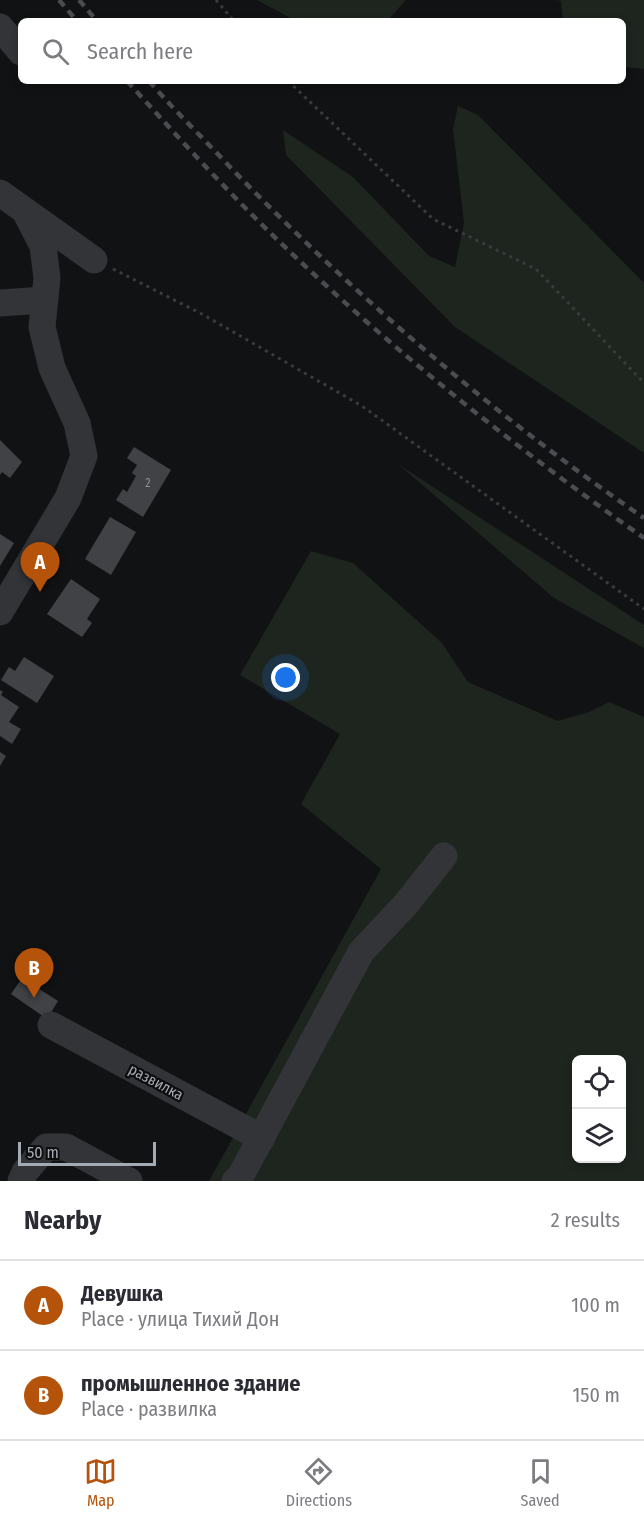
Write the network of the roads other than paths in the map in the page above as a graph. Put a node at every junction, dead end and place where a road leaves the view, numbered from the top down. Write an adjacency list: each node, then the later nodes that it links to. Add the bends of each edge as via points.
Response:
1 (0, 27): 2 (street)
2 (18, 48)
3 (0, 193): 4 (street)
4 (25, 211): 5 (street); 6 (street, via 43,246 47,278)
5 (93, 260)
6 (44, 300): 7 (street); 8 (street, via 42,327 52,368 77,423 84,456 68,498)
7 (0, 303)
8 (0, 612)
9 (444, 856): 11 (street, via 361,952)
10 (51, 1025): 11 (street, развилка)
11 (262, 1138): 14 (street)
12 (21, 1181): 13 (street, via 46,1147 66,1147)
13 (129, 1181)
14 (235, 1181)

